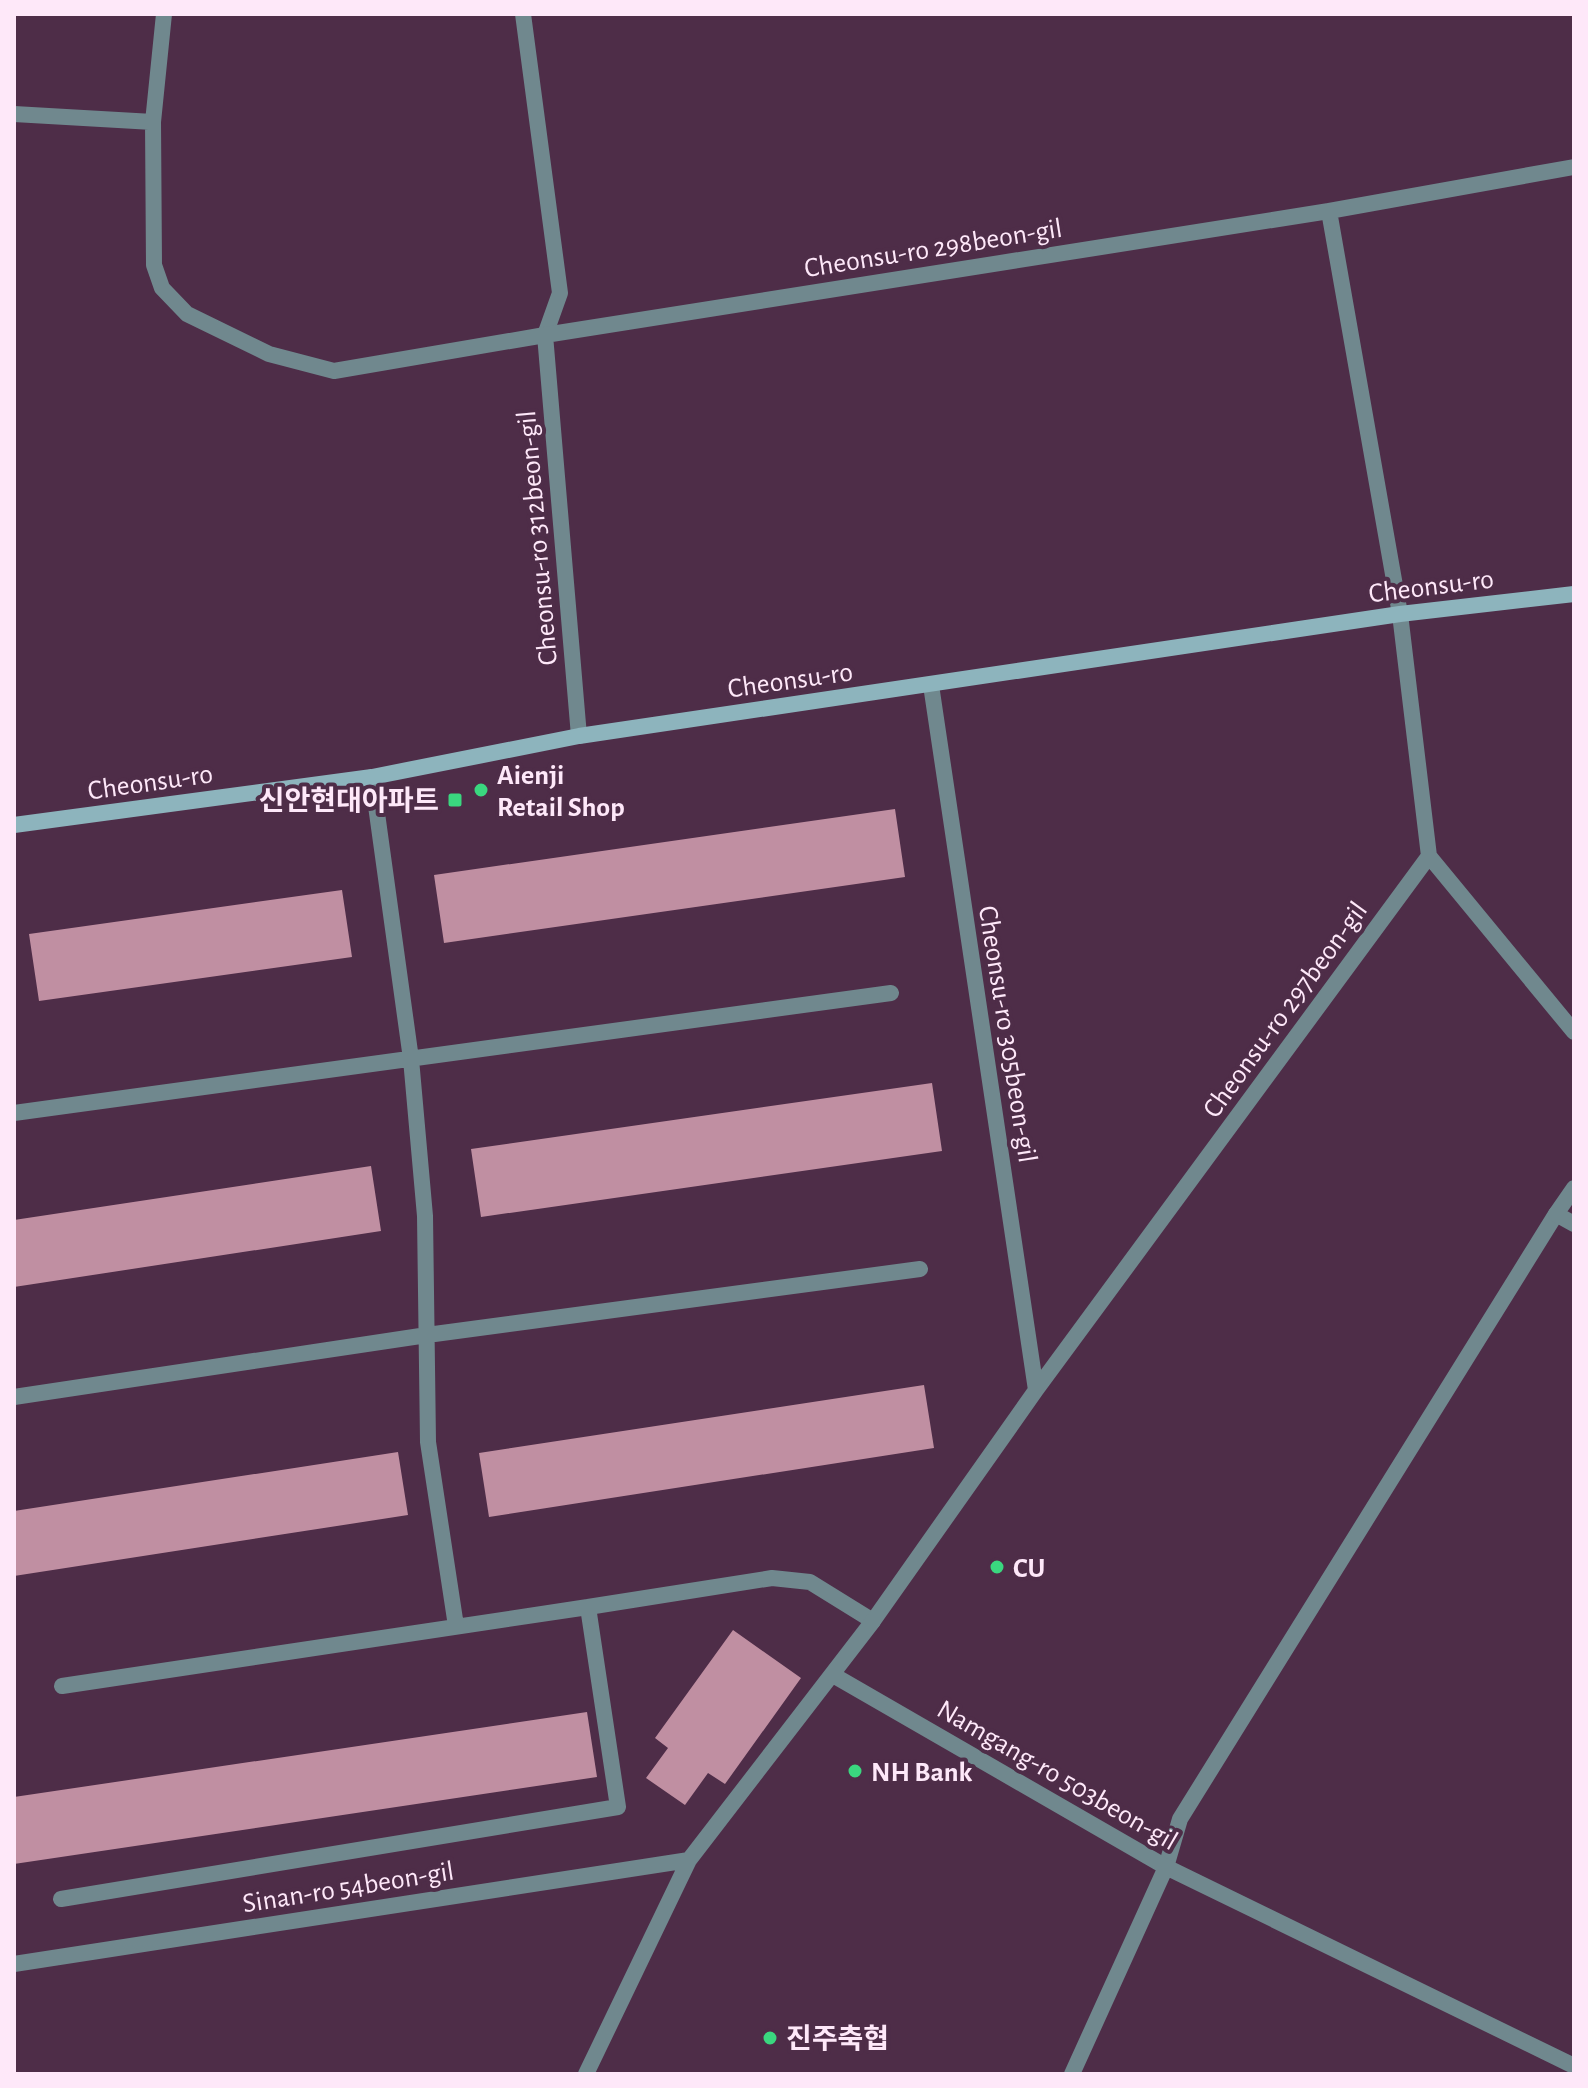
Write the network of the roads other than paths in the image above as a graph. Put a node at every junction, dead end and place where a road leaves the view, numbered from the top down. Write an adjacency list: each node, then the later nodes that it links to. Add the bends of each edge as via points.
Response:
1 (164, 14): 4 (street, Cheonsu-ro 298beon-gil)
2 (523, 14): 7 (street, via 560,293)
3 (14, 114): 4 (street)
4 (153, 122): 7 (street, Cheonsu-ro 298beon-gil, via 154,265 162,288 187,314 269,354 334,371)
5 (1574, 167): 6 (street, Cheonsu-ro 298beon-gil)
6 (1329, 211): 7 (street, Cheonsu-ro 298beon-gil); 9 (street)
7 (545, 335): 11 (street, Cheonsu-ro 312beon-gil)
8 (1574, 594): 9 (street, Cheonsu-ro)
9 (1400, 614): 10 (street, Cheonsu-ro); 14 (street)
10 (931, 685): 11 (street, Cheonsu-ro); 24 (street, Cheonsu-ro 305beon-gil)
11 (579, 736): 12 (street, Cheonsu-ro)
12 (372, 777): 13 (street, Cheonsu-ro); 17 (street)
13 (14, 825)
14 (1429, 856): 16 (street); 24 (street, Cheonsu-ro 297beon-gil)
15 (891, 993): 17 (street)
16 (1574, 1032)
17 (411, 1059): 18 (street); 23 (street, via 425,1216)
18 (14, 1113)
19 (1574, 1188): 20 (street)
20 (1556, 1214): 21 (street); 32 (street, via 1180,1819)
21 (1574, 1224)
22 (920, 1269): 23 (street)
23 (427, 1335): 25 (street); 28 (street, via 428,1442)
24 (1036, 1390): 27 (street)
25 (14, 1397)
26 (588, 1607): 27 (street, via 772,1578 810,1582); 28 (street); 33 (street, via 618,1807)
27 (873, 1621): 29 (street)
28 (456, 1626): 30 (street)
29 (833, 1675): 31 (street); 32 (street, Namgang-ro 503beon-gil)
30 (62, 1686)
31 (689, 1860): 34 (street, Sinan-ro 54beon-gil); 36 (street)
32 (1166, 1867): 35 (street, Namgang-ro 503beon-gil); 37 (street)
33 (61, 1899)
34 (14, 1964)
35 (1574, 2066)
36 (586, 2074)
37 (1072, 2074)

